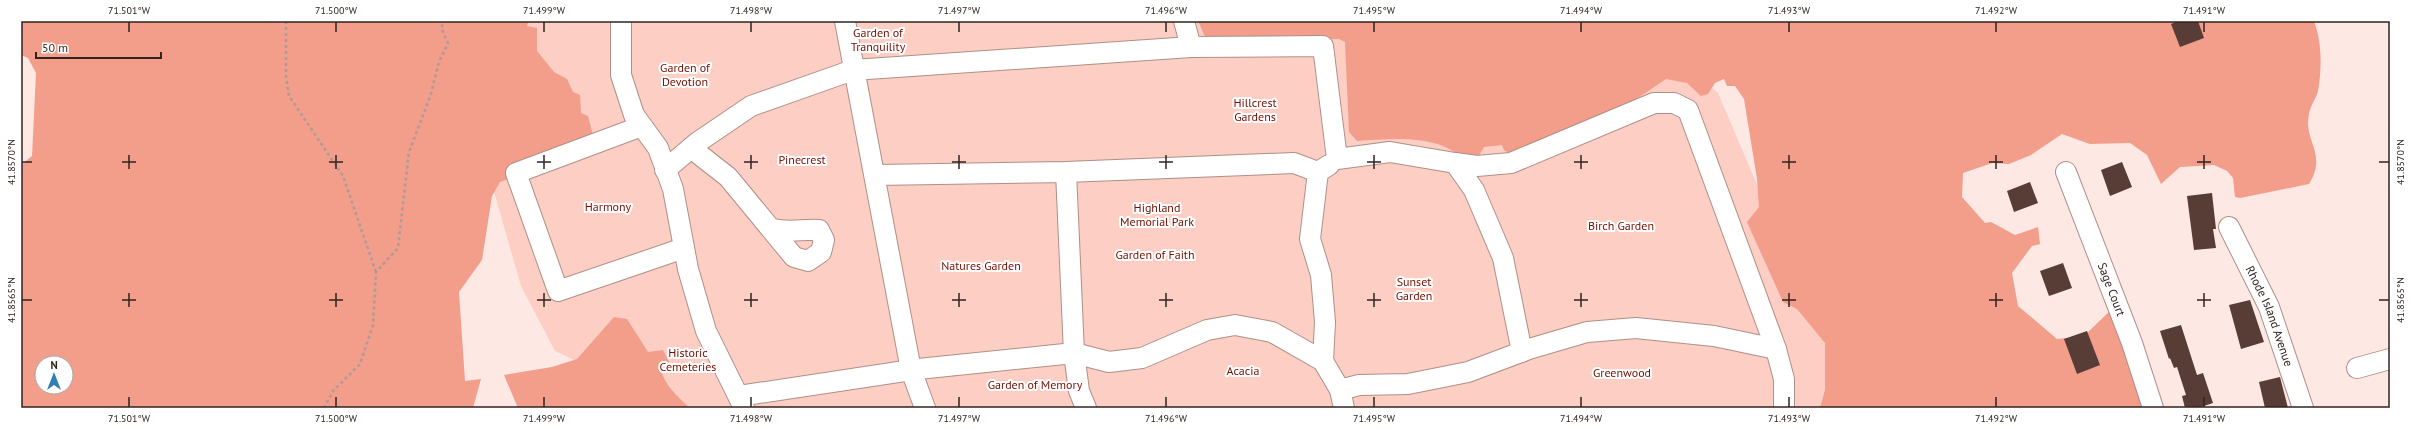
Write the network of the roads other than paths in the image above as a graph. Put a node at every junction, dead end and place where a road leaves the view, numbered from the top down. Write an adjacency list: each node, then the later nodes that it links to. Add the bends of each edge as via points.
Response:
1 (845, 21): 5 (street)
2 (1184, 21): 4 (street)
3 (618, 23): 6 (street, via 621,75 634,115)
4 (1191, 48): 5 (street); 8 (street, via 1323,46)
5 (853, 70): 7 (street, via 751,106); 14 (street)
6 (642, 126): 10 (street, via 658,148); 17 (street, via 516,173 558,291)
7 (691, 148): 10 (street); 16 (street, via 728,176)
8 (1337, 159): 9 (street, via 1390,152); 12 (street)
9 (1455, 163): 18 (street, via 1477,166 1511,163 1654,103 1674,103 1688,110); 19 (street, via 1474,190 1503,258)
10 (666, 170): 17 (street, via 673,189)
11 (1066, 172): 12 (street, via 1294,163); 14 (street); 20 (street)
12 (1318, 172): 22 (street, via 1310,239 1320,275 1325,322)
13 (2066, 172): 30 (street, Sage Court, via 2132,343)
14 (875, 175): 24 (street)
15 (2228, 227): 31 (street, Rhode Island Avenue, via 2269,307)
16 (773, 229)
17 (684, 248): 26 (street, via 706,331)
18 (1776, 349): 19 (street, via 1714,336 1636,328 1587,332); 29 (street, via 1784,379)
19 (1522, 352): 25 (street, via 1468,372 1408,384 1359,385)
20 (1074, 353): 22 (street, via 1109,362 1142,358 1207,330 1236,325 1272,332); 24 (street); 28 (street, via 1079,390)
21 (2390, 359): 23 (street)
22 (1323, 361): 25 (street)
23 (2357, 368)
24 (911, 370): 26 (street); 27 (street)
25 (1342, 399)
26 (741, 402)
27 (925, 408)
28 (1086, 408)
29 (1784, 408)
30 (2153, 408)
31 (2303, 408)

